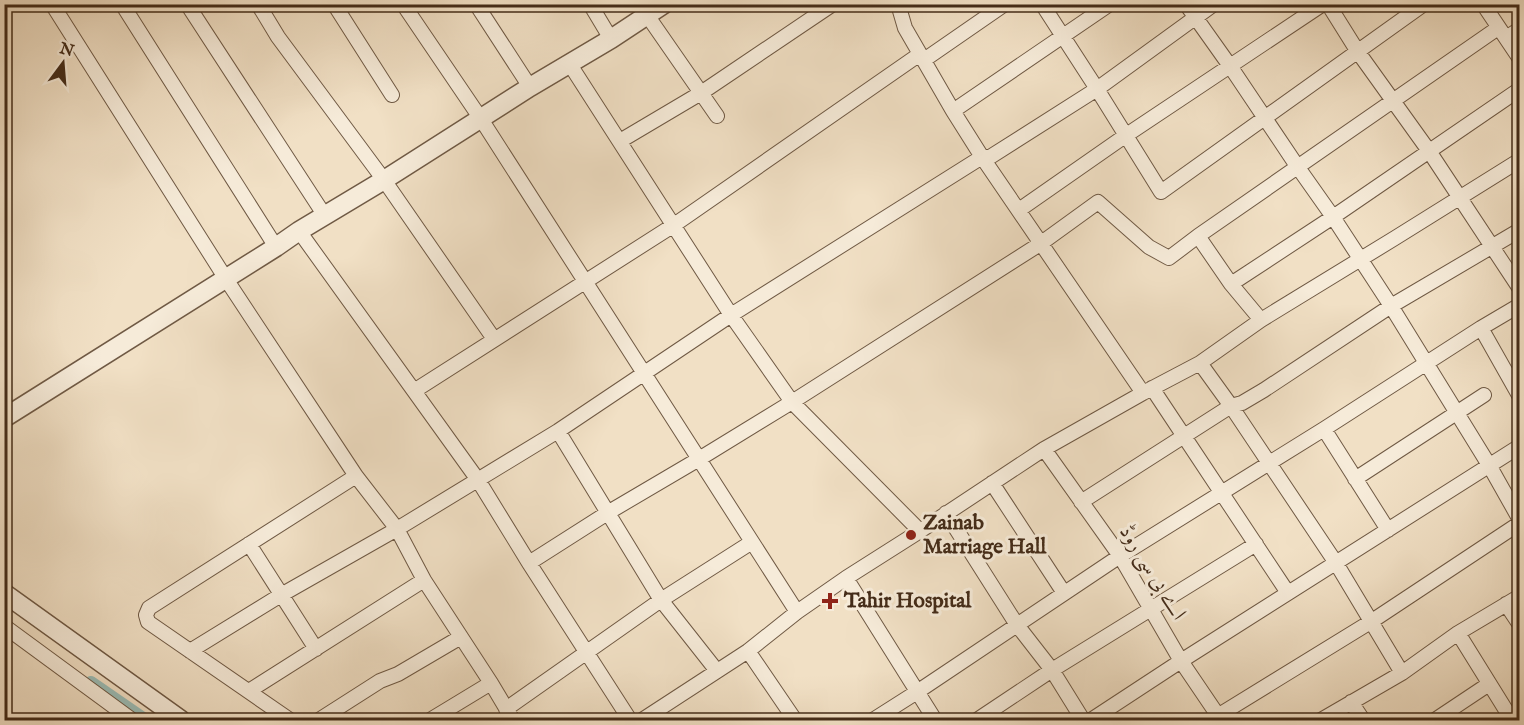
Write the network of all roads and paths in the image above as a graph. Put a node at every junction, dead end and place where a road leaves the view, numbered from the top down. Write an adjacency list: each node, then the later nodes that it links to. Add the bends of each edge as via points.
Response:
1 (52, 4): 61 (street)
2 (122, 4): 58 (street)
3 (188, 4): 51 (street)
4 (258, 4): 48 (street)
5 (334, 4): 36 (street)
6 (403, 4): 41 (street)
7 (476, 4): 32 (street)
8 (590, 4): 26 (street)
9 (664, 4): 21 (street)
10 (833, 4): 35 (street)
11 (898, 4): 28 (street, via 905,28)
12 (1005, 4): 28 (street)
13 (1042, 4): 25 (street)
14 (1110, 4): 25 (street)
15 (1186, 4): 22 (street)
16 (1214, 4): 22 (street)
17 (1323, 4): 31 (street)
18 (1328, 4): 27 (street)
19 (1424, 4): 27 (street)
20 (1484, 4): 24 (street)
21 (647, 15): 26 (street); 35 (street)
22 (1195, 19): 31 (street); 33 (street)
23 (1520, 29): 24 (street)
24 (1502, 33): 29 (street); 37 (street)
25 (1062, 38): 33 (street); 38 (street)
26 (611, 39): 30 (street)
27 (1358, 52): 37 (street); 40 (street)
28 (922, 57): 38 (street); 53 (street)
29 (1520, 59)
30 (569, 63): 32 (street); 43 (street)
31 (1230, 66): 40 (street); 42 (street)
32 (530, 87): 41 (street)
33 (1097, 88): 42 (street); 45 (street, via 990,157)
34 (1520, 89): 44 (street)
35 (701, 93): 39 (street); 43 (street)
36 (392, 95)
37 (1392, 100): 44 (street); 47 (street)
38 (953, 111): 45 (street)
39 (717, 116)
40 (1264, 117): 42 (street, via 1161,192); 47 (street)
41 (480, 119): 48 (street); 62 (street)
42 (1125, 136): 50 (street)
43 (620, 141): 53 (street)
44 (1429, 151): 49 (street); 52 (street)
45 (981, 157): 50 (street); 67 (street)
46 (1520, 160): 49 (street)
47 (1297, 166): 52 (street); 56 (street)
48 (384, 180): 51 (street); 70 (street)
49 (1460, 198): 59 (street); 60 (street)
50 (1019, 210): 57 (street)
51 (325, 216): 55 (street)
52 (1333, 217): 60 (street); 63 (street)
53 (674, 225): 62 (street); 67 (street)
54 (1520, 230): 59 (street)
55 (299, 231): 58 (street); 74 (street)
56 (1198, 236): 57 (street, via 1169,258 1149,247 1098,202); 63 (street)
57 (1040, 244): 75 (street); 78 (street)
58 (276, 247): 61 (street)
59 (1492, 247): 64 (street); 66 (street)
60 (1361, 260): 66 (street); 68 (street)
61 (226, 279): 81 (street); 90 (street)
62 (585, 282): 70 (street); 73 (street)
63 (1231, 284): 68 (street)
64 (1520, 289)
65 (1520, 305): 69 (street)
66 (1391, 306): 72 (street); 79 (street, via 1264,390)
67 (731, 315): 73 (street); 78 (street)
68 (1261, 320): 71 (street)
69 (1481, 327): 72 (street); 77 (street)
70 (494, 339): 74 (street)
71 (1200, 363): 75 (street); 79 (street)
72 (1426, 363): 80 (street); 82 (street)
73 (643, 374): 83 (street); 87 (street)
74 (414, 391): 92 (street)
75 (1148, 391): 84 (street); 86 (street)
76 (1484, 395): 80 (street)
77 (1520, 397)
78 (792, 402): 87 (street); 101 (street)
79 (1231, 406): 84 (street); 88 (street)
80 (1456, 413): 89 (street); 91 (street)
81 (4, 418)
82 (1324, 429): 88 (street); 91 (street)
83 (558, 431): 92 (street); 96 (street)
84 (1184, 436): 94 (street); 95 (street)
85 (1520, 446): 89 (street)
86 (1044, 449): 93 (street); 95 (street, اے بی سی روڈ)
87 (699, 459): 96 (street); 102 (street)
88 (1268, 463): 94 (street); 107 (street)
89 (1488, 465): 98 (street); 100 (street)
90 (356, 476): 99 (street); 103 (street)
91 (1355, 479): 100 (street)
92 (478, 480): 99 (street); 106 (street)
93 (992, 483): 97 (street); 111 (street)
94 (1221, 492): 104 (street); 105 (street)
95 (1081, 502): 105 (street, اے بی سی روڈ)
96 (609, 512): 106 (street); 115 (street)
97 (946, 513): 101 (street); 120 (street)
98 (1520, 522): 119 (street)
99 (397, 529): 109 (street); 113 (street)
100 (1388, 530): 107 (street)
101 (920, 531): 108 (street)
102 (752, 542): 115 (street); 118 (street)
103 (249, 544): 113 (street); 126 (street, via 149,608 148,622)
104 (1256, 544): 112 (street); 117 (street)
105 (1120, 556): 111 (street); 117 (street, اے بی سی روڈ)
106 (529, 563): 128 (street)
107 (1336, 563): 112 (street); 119 (street)
108 (846, 578): 118 (street); 136 (street)
109 (424, 580): 124 (street); 125 (street)
110 (4, 593): 142 (street)
111 (1064, 593): 120 (street)
112 (1288, 593): 129 (street)
113 (281, 595): 125 (street); 126 (street)
114 (1520, 596): 116 (street)
115 (662, 600): 128 (street); 131 (street)
116 (1506, 604): 121 (street); 123 (street)
117 (1151, 609): 129 (street, اے بی سی روڈ); 130 (street)
118 (797, 612): 127 (street)
119 (1372, 621): 132 (street); 140 (street)
120 (1017, 625): 130 (street); 136 (street)
121 (1520, 625)
122 (4, 626): 141 (street)
123 (1458, 633): 132 (street); 134 (street)
124 (460, 636): 133 (street); 144 (street)
125 (316, 649): 135 (street)
126 (190, 651): 135 (street)
127 (748, 651): 131 (street); 147 (street)
128 (586, 652): 138 (street); 146 (street)
129 (1181, 661): 140 (street, اے بی سی روڈ); 152 (street)
130 (1052, 670): 150 (street); 151 (street)
131 (717, 671): 139 (street)
132 (1402, 673): 137 (street)
133 (491, 683): 138 (street); 145 (street)
134 (1489, 684): 155 (street); 156 (street)
135 (249, 692): 143 (street)
136 (917, 692): 148 (street); 149 (street)
137 (1351, 702): 153 (street); 154 (street)
138 (510, 715)
139 (646, 719)
140 (1217, 719)
141 (132, 720)
142 (181, 720)
143 (290, 720)
144 (319, 720)
145 (430, 720)
146 (630, 720)
147 (795, 720)
148 (873, 720)
149 (935, 720)
150 (977, 720)
151 (1083, 720)
152 (1091, 720)
153 (1321, 720)
154 (1363, 720)
155 (1435, 720)
156 (1512, 720)

